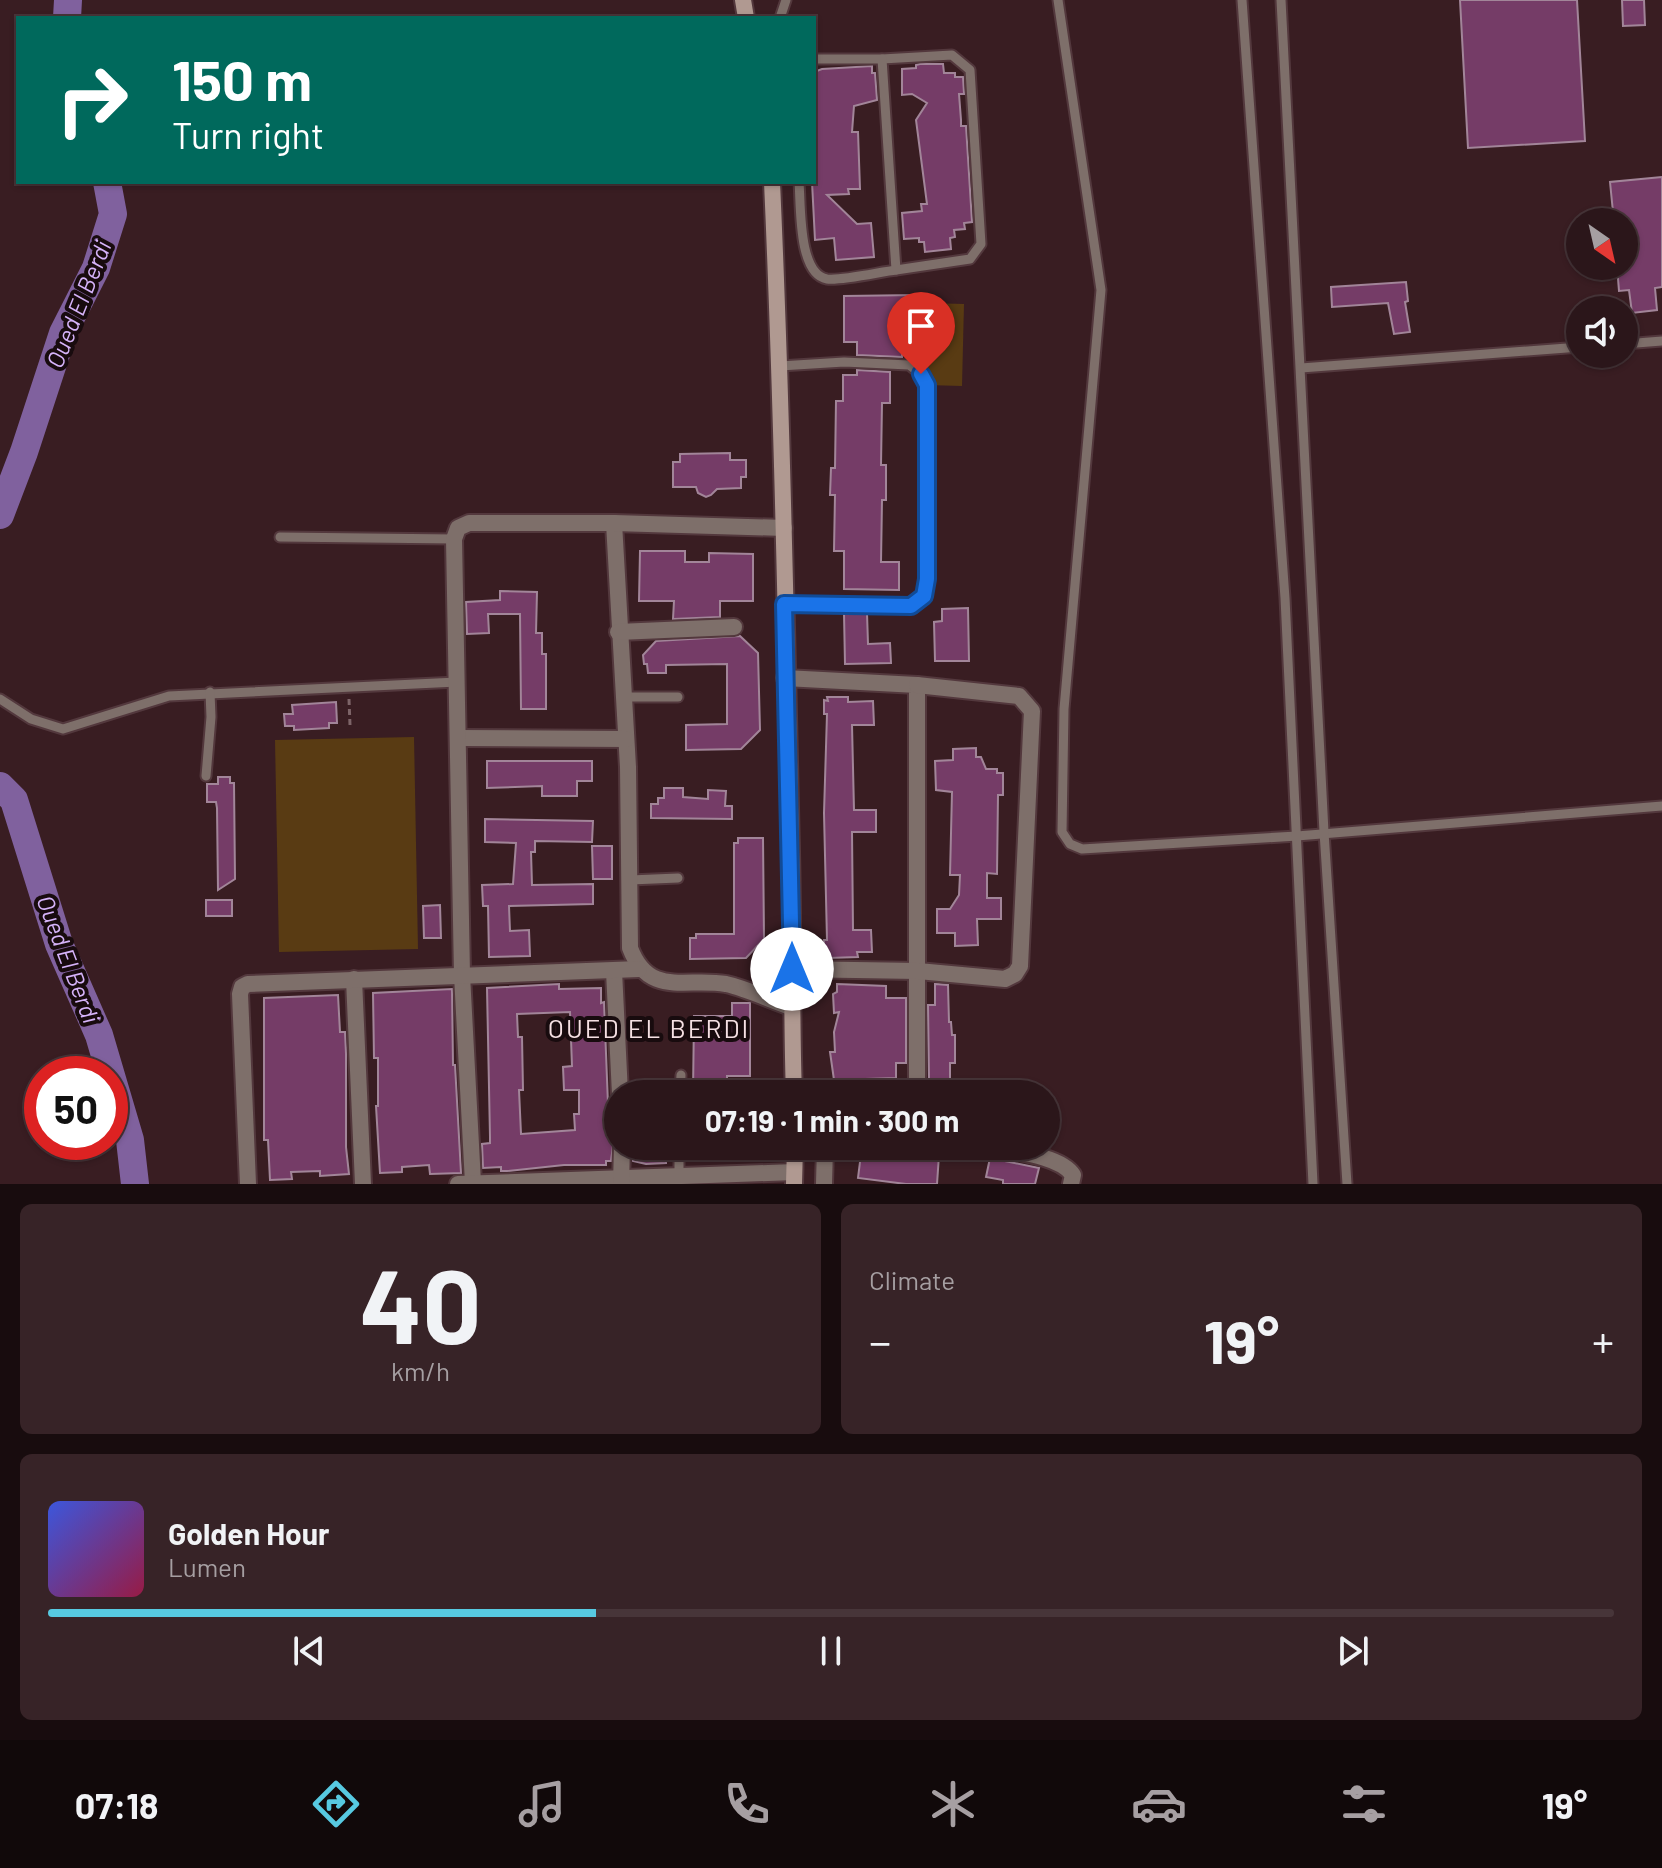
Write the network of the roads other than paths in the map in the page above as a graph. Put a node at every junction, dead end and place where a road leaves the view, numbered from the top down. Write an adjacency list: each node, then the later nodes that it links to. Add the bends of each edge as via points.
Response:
1 (1058, 0): 33 (lane, via 1101,290 1064,709 1062,832 1082,849)
2 (1242, 0): 33 (lane)
3 (1281, 0): 13 (lane)
4 (816, 59): 5 (lane)
5 (882, 59): 8 (lane); 8 (lane, via 952,55 970,70 981,244 970,259)
6 (772, 184): 12 (main road)
7 (799, 184): 8 (lane, via 806,259 814,272 827,279)
8 (896, 270)
9 (1662, 341): 10 (lane)
10 (1638, 343)
11 (1566, 348): 13 (lane)
12 (780, 366): 15 (main road); 18 (lane, via 909,365 927,385 924,596 911,606)
13 (1301, 368): 32 (lane)
14 (614, 523): 15 (street); 17 (street, via 469,523 458,528); 20 (street)
15 (784, 528): 18 (main road)
16 (280, 537): 17 (lane)
17 (454, 539): 22 (street)
18 (784, 604): 21 (main road)
19 (734, 627): 20 (street)
20 (618, 632): 25 (street)
21 (785, 678): 23 (street); 37 (main road)
22 (457, 682): 24 (lane); 28 (street)
23 (917, 685): 39 (street); 39 (street, via 1019,696 1032,711 1020,966 1005,979)
24 (210, 692): 27 (lane, via 169,696 63,729 31,719); 30 (lane)
25 (623, 697): 26 (lane); 29 (street)
26 (678, 697)
27 (0, 699)
28 (459, 738): 29 (street); 40 (street)
29 (626, 739): 35 (street)
30 (206, 776)
31 (1662, 806): 32 (lane)
32 (1324, 832): 33 (lane); 63 (lane)
33 (1297, 836): 62 (lane)
34 (678, 878): 35 (lane)
35 (630, 880): 36 (street, via 630,948)
36 (639, 969): 38 (street); 42 (street, via 661,981 723,984)
37 (792, 969): 39 (street); 42 (main road)
38 (614, 971): 40 (street); 44 (street)
39 (918, 971): 47 (street)
40 (462, 975): 41 (street); 56 (street)
41 (354, 979): 57 (street, via 242,987); 58 (street)
42 (791, 1007): 46 (main road)
43 (681, 1075): 45 (lane)
44 (619, 1080)
45 (681, 1080)
46 (794, 1080)
47 (917, 1080)
48 (622, 1160): 55 (street)
49 (679, 1160): 52 (lane)
50 (826, 1160): 60 (street)
51 (1053, 1160): 61 (street, via 1069,1169)
52 (679, 1177): 53 (street); 55 (street)
53 (762, 1178): 54 (street)
54 (794, 1178)
55 (622, 1181): 56 (street)
56 (473, 1183): 59 (street)
57 (248, 1184)
58 (363, 1184)
59 (458, 1184)
60 (824, 1184)
61 (1071, 1184)
62 (1313, 1184)
63 (1347, 1184)

